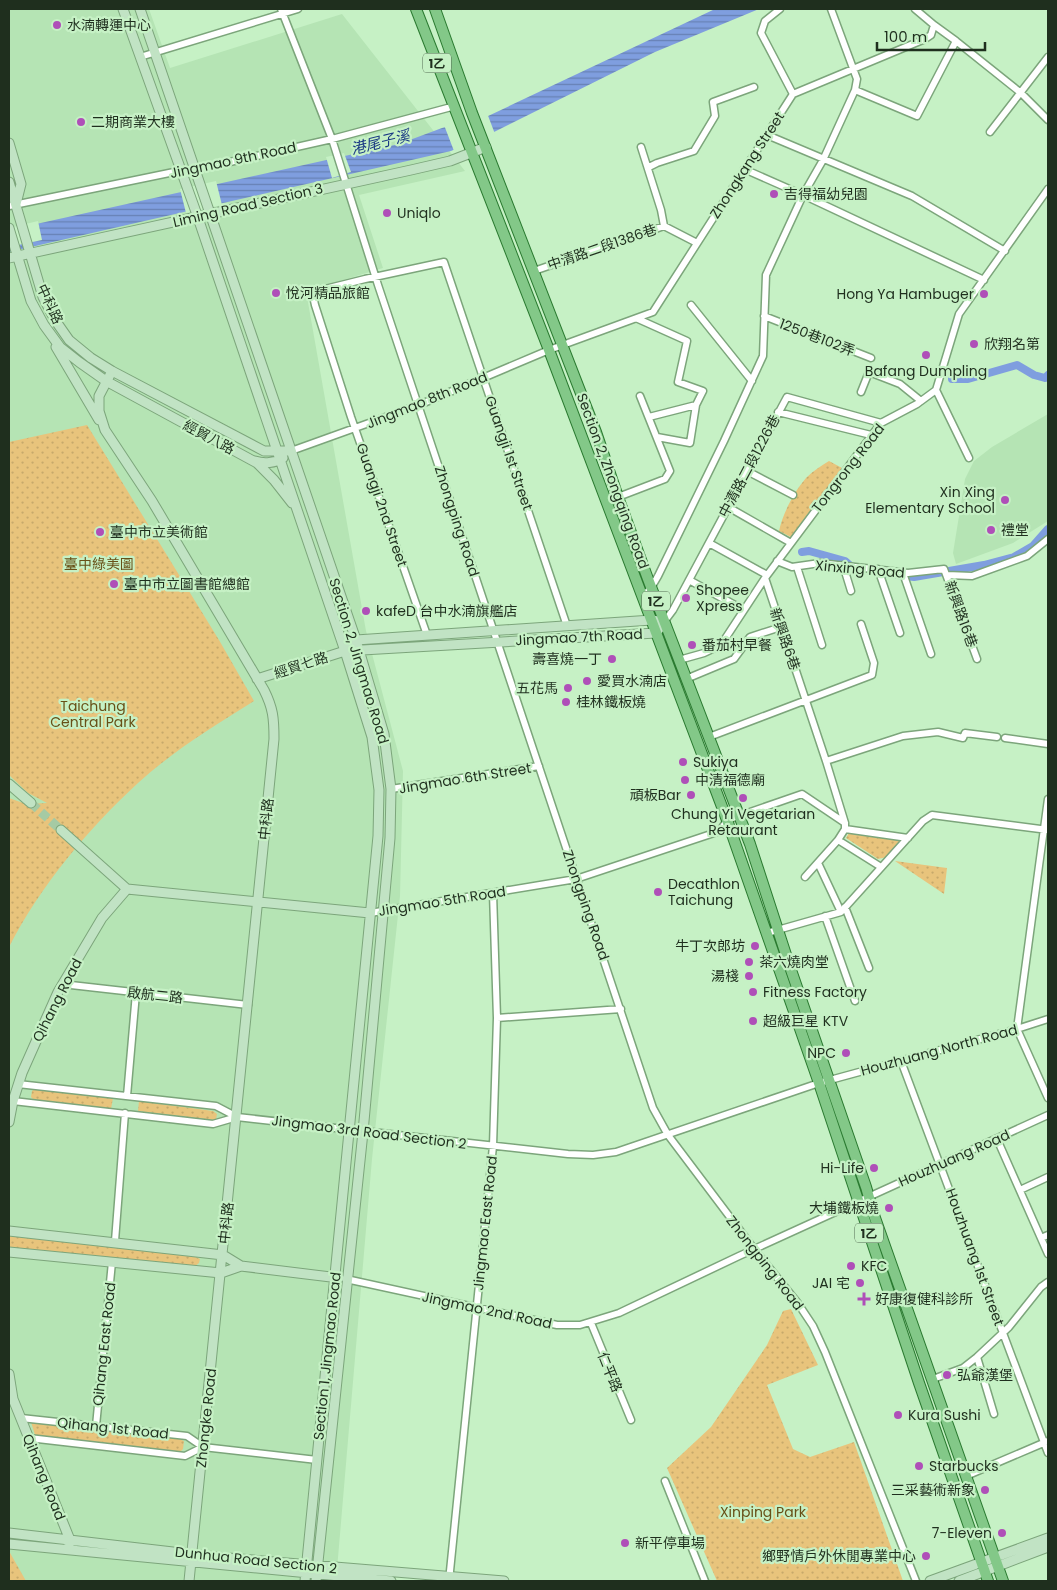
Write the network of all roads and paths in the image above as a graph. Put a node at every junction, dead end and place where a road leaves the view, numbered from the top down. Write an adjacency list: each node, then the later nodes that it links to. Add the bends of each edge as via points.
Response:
1 (123, 9): 13 (street)
2 (140, 9): 12 (street)
3 (298, 9): 9 (street)
4 (416, 9): 20 (main road, 1乙)
5 (435, 9): 26 (main road, 1乙)
6 (780, 9): 19 (street, via 765,21 762,33)
7 (831, 9): 15 (street)
8 (915, 9): 10 (street)
9 (282, 11): 12 (street); 24 (street, Zhongping Road)
10 (934, 25): 11 (street); 15 (street, via 925,40)
11 (956, 41): 17 (street, via 917,116); 18 (street)
12 (154, 52): 13 (street); 31 (street)
13 (140, 57): 33 (street)
14 (1048, 57): 18 (street)
15 (854, 70): 17 (street, via 857,79); 19 (street)
16 (754, 87): 30 (street, via 713,102 715,116 694,151)
17 (855, 90): 29 (street)
18 (1021, 93): 21 (street); 22 (street)
19 (793, 94): 23 (street, Zhongkang Street)
20 (455, 106): 24 (street, Jingmao 9th Road); 28 (main road, 1乙)
21 (1048, 120)
22 (990, 132)
23 (767, 135): 29 (street); 32 (street, Zhongkang Street)
24 (332, 139): 31 (street, Jingmao 9th Road); 34 (street, Zhongping Road)
25 (9, 144): 38 (street, via 21,184)
26 (486, 147): 28 (street, Liming Road Section 3); 47 (main road, Section 2, Zhongqing Road / 1乙)
27 (641, 147): 30 (street)
28 (472, 154): 34 (street, Liming Road Section 3, via 421,168); 55 (main road, Section 2, Zhongqing Road / 1乙)
29 (824, 160): 37 (street); 44 (street, via 912,196)
30 (649, 167): 41 (street)
31 (195, 169): 33 (street, Jingmao 9th Road); 39 (street, Section 2, Jingmao Road)
32 (744, 169): 37 (street); 43 (street, Zhongkang Street)
33 (182, 171): 38 (street, Jingmao 9th Road); 40 (street, Section 2, Jingmao Road)
34 (346, 180): 39 (street, Liming Road Section 3); 48 (street, Zhongping Road)
35 (9, 182): 38 (street, 中科路)
36 (1048, 189): 44 (street)
37 (803, 195): 49 (street); 51 (street, via 766,274)
38 (15, 208): 45 (street, 中科路)
39 (210, 211): 40 (street, Liming Road Section 3); 75 (street, Section 2, Jingmao Road)
40 (197, 214): 45 (street, Liming Road Section 3); 74 (street, Section 2, Jingmao Road)
41 (664, 226): 43 (street, 中清路二段1386巷); 47 (street, 中清路二段1386巷)
42 (9, 228): 46 (street, 中科路)
43 (697, 243): 52 (street, Zhongkang Street, via 653,312)
44 (1005, 251): 49 (street)
45 (30, 254): 46 (street, Liming Road Section 3); 57 (street, 中科路, via 44,297 69,340)
46 (13, 257): 53 (street, 中科路)
47 (534, 271): 54 (main road, Section 2, Zhongqing Road / 1乙)
48 (376, 277): 58 (street, Guangji 1st Street, via 444,262); 65 (street, Zhongping Road); 70 (street, Guangji 2nd Street, via 317,291 313,296)
49 (984, 280): 61 (street, via 959,314)
50 (690, 305): 60 (street)
51 (764, 316): 56 (street, 1250巷102弄); 60 (street, via 763,356)
52 (638, 319): 54 (street, Zhongkang Street); 66 (street, via 687,341 678,382 703,392)
53 (44, 325): 59 (street, 中科路, via 60,346); 71 (street, 中科路)
54 (563, 346): 55 (street, Jingmao 8th Road); 81 (main road, Section 2, Zhongqing Road / 1乙)
55 (549, 350): 58 (street, Jingmao 8th Road); 97 (main road, Section 2, Zhongqing Road / 1乙)
56 (871, 358)
57 (112, 371): 59 (street, 中科路); 74 (street, Jingmao 8th Road, via 264,451)
58 (483, 378): 65 (street, Jingmao 8th Road); 102 (street, Guangji 1st Street)
59 (106, 381): 71 (street, 中科路, via 98,402); 77 (street, 經貿八路)
60 (752, 381): 95 (street)
61 (936, 390): 64 (street, Tongrong Road); 76 (street)
62 (861, 392): 64 (street, via 869,372 900,384)
63 (640, 396): 68 (street)
64 (921, 401): 69 (street, Tongrong Road)
65 (419, 405): 70 (street, Jingmao 8th Road); 104 (street, Zhongping Road)
66 (696, 405): 68 (street); 73 (street, via 690,443)
67 (778, 412): 69 (street, 中清路二段1226巷, via 787,397); 72 (street); 79 (street, 中清路二段1226巷)
68 (649, 417): 73 (street)
69 (881, 423): 72 (street, Tongrong Road)
70 (355, 429): 75 (street, Jingmao 8th Road); 107 (street, Guangji 2nd Street)
71 (105, 430): 116 (street, 中科路, via 152,501)
72 (871, 435): 86 (street, Tongrong Road)
73 (657, 437): 81 (street, via 670,471 664,479)
74 (276, 450): 75 (street, Jingmao 8th Road); 78 (street, Section 2, Jingmao Road)
75 (291, 451): 78 (street, Jingmao 8th Road); 108 (street, Section 2, Jingmao Road)
76 (969, 458)
77 (253, 460): 78 (street, via 265,463); 83 (street, 經貿八路, via 274,480)
78 (280, 460): 83 (street, Section 2, Jingmao Road)
79 (747, 471): 80 (street); 82 (street, 中清路二段1226巷)
80 (793, 495)
81 (618, 497): 95 (main road, Section 2, Zhongqing Road / 1乙)
82 (728, 507): 85 (street, 中清路二段1226巷); 86 (street)
83 (298, 511): 112 (street, Section 2, Jingmao Road)
84 (1048, 539): 91 (street, Xinxing Road, via 1027,556 972,576)
85 (709, 543): 93 (street); 94 (street, 中清路二段1226巷)
86 (791, 543): 87 (street, Tongrong Road)
87 (777, 561): 89 (street, Xinxing Road); 93 (street, Tongrong Road)
88 (843, 565): 89 (street, Xinxing Road); 90 (street, Xinxing Road); 96 (street)
89 (797, 566): 110 (street)
90 (878, 569): 92 (street, Xinxing Road); 106 (street)
91 (946, 572): 92 (street, Xinxing Road); 114 (street, 新興路16巷)
92 (903, 573): 113 (street)
93 (766, 576): 98 (street, Tongrong Road); 103 (street, 新興路6巷)
94 (689, 580): 98 (street); 100 (street, 中清路二段1226巷)
95 (651, 588): 97 (street); 100 (main road, Section 2, Zhongqing Road / 1乙)
96 (851, 591)
97 (642, 597): 99 (main road, Section 2, Zhongqing Road / 1乙)
98 (744, 610): 115 (street, Tongrong Road, via 721,645)
99 (652, 620): 100 (street, Jingmao 7th Road); 102 (street, Jingmao 7th Road); 105 (main road, Section 2, Zhongqing Road / 1乙)
100 (664, 622): 105 (street, Jingmao 7th Road); 115 (main road, Section 2, Zhongqing Road / 1乙)
101 (861, 624): 118 (street, via 874,663 872,675)
102 (567, 626): 104 (street, Jingmao 7th Road)
103 (781, 627): 117 (street, via 750,637 734,659); 118 (street, 新興路6巷)
104 (494, 631): 107 (street, Jingmao 7th Road); 109 (street, Zhongping Road)
105 (656, 633): 109 (street, Jingmao 7th Road); 130 (main road, Section 2, Zhongqing Road / 1乙)
106 (900, 633)
107 (427, 635): 108 (street, Jingmao 7th Road)
108 (356, 640): 111 (street, Section 2, Jingmao Road); 112 (street)
109 (498, 642): 111 (street, Jingmao 7th Road); 124 (street, Zhongping Road)
110 (822, 645)
111 (359, 650): 112 (street, Jingmao 7th Road); 126 (street, Section 2, Jingmao Road, via 384,734)
112 (345, 651): 116 (street, 經貿七路); 145 (street, Section 2, Jingmao Road, via 372,737 378,790 378,836)
113 (931, 654)
114 (978, 659)
115 (679, 660): 117 (main road, Section 2, Zhongqing Road / 1乙)
116 (258, 679): 142 (street, 中科路, via 272,705 274,738)
117 (686, 679): 119 (main road, Section 2, Zhongqing Road / 1乙)
118 (806, 700): 119 (street); 123 (street, 新興路6巷)
119 (709, 737): 129 (main road, Section 2, Zhongqing Road / 1乙)
120 (997, 737): 123 (street, via 965,733 963,738 938,732 903,736)
121 (1006, 738): 122 (street)
122 (1048, 744)
123 (826, 761): 131 (street, 新興路6巷)
124 (539, 766): 126 (street, Jingmao 6th Street); 139 (street, Zhongping Road)
125 (9, 784): 128 (street)
126 (391, 789): 143 (street, Section 2, Jingmao Road)
127 (1048, 799): 133 (street)
128 (32, 803)
129 (740, 816): 130 (street, Jingmao 5th Road); 131 (street, Jingmao 5th Road, via 802,794); 147 (main road, Section 2, Zhongqing Road / 1乙)
130 (727, 820): 139 (street, Jingmao 5th Road, via 720,831); 148 (main road, Section 2, Zhongqing Road / 1乙)
131 (845, 826): 134 (street); 135 (street)
132 (62, 830): 140 (street)
133 (1046, 830): 134 (street, via 932,815); 157 (street)
134 (908, 838): 137 (street)
135 (838, 840): 136 (street); 137 (street)
136 (818, 863): 138 (street); 144 (street)
137 (880, 866): 144 (street)
138 (805, 877)
139 (576, 879): 141 (street, Jingmao 5th Road); 154 (street, Zhongping Road)
140 (128, 889): 142 (street, Jingmao 5th Road); 150 (street, Qihang Road, via 102,918)
141 (492, 893): 143 (street, Jingmao 5th Road); 155 (street, Jingmao East Road)
142 (258, 902): 145 (street, Jingmao 5th Road); 153 (street, 中科路)
143 (383, 910): 145 (street, Jingmao 5th Road); 170 (street, Section 2, Jingmao Road)
144 (843, 910): 146 (street); 149 (street)
145 (370, 913): 169 (street, Section 2, Jingmao Road)
146 (825, 916): 147 (street); 152 (street)
147 (778, 931): 148 (street); 159 (main road, Section 2, Zhongqing Road / 1乙)
148 (767, 933): 160 (main road, Section 2, Zhongqing Road / 1乙)
149 (870, 968)
150 (62, 984): 151 (street, 啟航二路); 161 (street, Qihang Road)
151 (136, 993): 153 (street, 啟航二路); 162 (street)
152 (855, 1001)
153 (248, 1004): 167 (street, 中科路)
154 (621, 1009): 155 (street); 171 (street, Zhongping Road, via 653,1108)
155 (497, 1018): 173 (street, Jingmao East Road)
156 (1048, 1019): 157 (street, Houzhuang North Road)
157 (1017, 1029): 158 (street, Houzhuang North Road); 163 (street)
158 (901, 1061): 159 (street, Houzhuang North Road); 174 (street, Houzhuang 1st Street)
159 (830, 1080): 160 (street, Houzhuang North Road); 177 (main road, Section 2, Zhongqing Road / 1乙)
160 (819, 1083): 171 (street, Jingmao 3rd Road Section 2); 178 (main road, Section 2, Zhongqing Road / 1乙)
161 (18, 1084): 162 (street, Jingmao 3rd Road Section 2); 164 (street, Qihang Road)
162 (126, 1096): 167 (street, Jingmao 3rd Road Section 2, via 216,1106)
163 (1048, 1098)
164 (13, 1101): 165 (street, Jingmao 3rd Road Section 2); 168 (street, Qihang Road)
165 (125, 1113): 167 (street, Jingmao 3rd Road Section 2, via 213,1124); 182 (street)
166 (1048, 1115): 172 (street, Houzhuang Road)
167 (237, 1117): 169 (street, Jingmao 3rd Road Section 2); 186 (street, 中科路)
168 (9, 1122)
169 (350, 1131): 170 (street, Jingmao 3rd Road Section 2); 190 (street, Section 1, Jingmao Road)
170 (362, 1132): 173 (street, Jingmao 3rd Road Section 2); 191 (street, Section 1, Jingmao Road)
171 (668, 1135): 173 (street, Jingmao 3rd Road Section 2, via 593,1156); 183 (street, Zhongping Road)
172 (997, 1139): 174 (street, Houzhuang Road); 176 (street)
173 (493, 1146): 193 (street, Jingmao East Road)
174 (941, 1165): 177 (street, Houzhuang Road); 195 (street, Houzhuang 1st Street)
175 (1048, 1177): 176 (street)
176 (1020, 1190): 181 (street)
177 (869, 1197): 178 (street, Houzhuang Road); 198 (main road, Section 2, Zhongqing Road / 1乙)
178 (858, 1201): 183 (street, Jingmao 2nd Road); 218 (main road, Section 2, Zhongqing Road / 1乙)
179 (9, 1230): 182 (street, Jingmao 2nd Road)
180 (1048, 1235): 181 (street)
181 (1041, 1238): 185 (street)
182 (115, 1241): 186 (street, Jingmao 2nd Road)
183 (754, 1249): 194 (street, Jingmao 2nd Road, via 620,1313); 226 (street, Zhongping Road, via 813,1326)
184 (9, 1252): 187 (street, Jingmao 2nd Road)
185 (1048, 1254)
186 (222, 1255): 188 (street, Jingmao 2nd Road); 189 (street, Zhongke Road)
187 (112, 1262): 189 (street, Jingmao 2nd Road); 202 (street, Qihang East Road)
188 (241, 1266): 189 (street, Jingmao 2nd Road); 190 (street, Jingmao 2nd Road)
189 (221, 1272): 205 (street, Zhongke Road)
190 (335, 1278): 191 (street, Jingmao 2nd Road); 207 (street, Section 1, Jingmao Road)
191 (346, 1279): 193 (street, Jingmao 2nd Road); 220 (street, Section 1, Jingmao Road)
192 (1048, 1282): 195 (street)
193 (477, 1308): 194 (street, Jingmao 2nd Road, via 556,1325); 221 (street, Jingmao East Road)
194 (591, 1323): 201 (street, 仁平路)
195 (1004, 1333): 196 (street); 204 (street, Houzhuang 1st Street)
196 (977, 1356): 198 (street, via 963,1368); 199 (street)
197 (9, 1374): 200 (street, Qihang Road)
198 (933, 1379): 208 (main road, Section 2, Zhongqing Road / 1乙)
199 (994, 1414)
200 (20, 1418): 202 (street, Qihang 1st Road); 203 (street, Qihang Road)
201 (631, 1420)
202 (96, 1426): 205 (street, Qihang 1st Road, via 187,1436)
203 (29, 1438): 205 (street, Qihang 1st Road, via 185,1456); 212 (street, Qihang Road)
204 (1046, 1442): 206 (street, Houzhuang 1st Street); 208 (street)
205 (203, 1447): 207 (street, Qihang 1st Road); 216 (street, Zhongke Road)
206 (1048, 1453)
207 (317, 1460): 219 (street, Section 1, Jingmao Road)
208 (966, 1476): 217 (main road, Section 2, Zhongqing Road / 1乙)
209 (665, 1481): 225 (street)
210 (9, 1533): 212 (street, Dunhua Road Section 2)
211 (1048, 1538): 217 (street)
212 (70, 1540): 215 (street); 216 (street, Dunhua Road Section 2)
213 (9, 1544): 215 (street, Dunhua Road Section 2)
214 (1048, 1547): 217 (street)
215 (68, 1550): 216 (street, Dunhua Road Section 2)
216 (191, 1558): 219 (street, Dunhua Road Section 2); 222 (street, Zhongke Road)
217 (996, 1562): 218 (street); 229 (main road, Section 2, Zhongqing Road / 1乙)
218 (984, 1572): 227 (street); 228 (street)
219 (306, 1573): 220 (street, Dunhua Road Section 2)
220 (317, 1574): 221 (street, Dunhua Road Section 2); 223 (street, Dunhua Road Section 2)
221 (449, 1579): 224 (street, Dunhua Road Section 2)
222 (189, 1581)
223 (391, 1581)
224 (504, 1581)
225 (706, 1581)
226 (916, 1581)
227 (930, 1581)
228 (959, 1581)
229 (1003, 1581)

